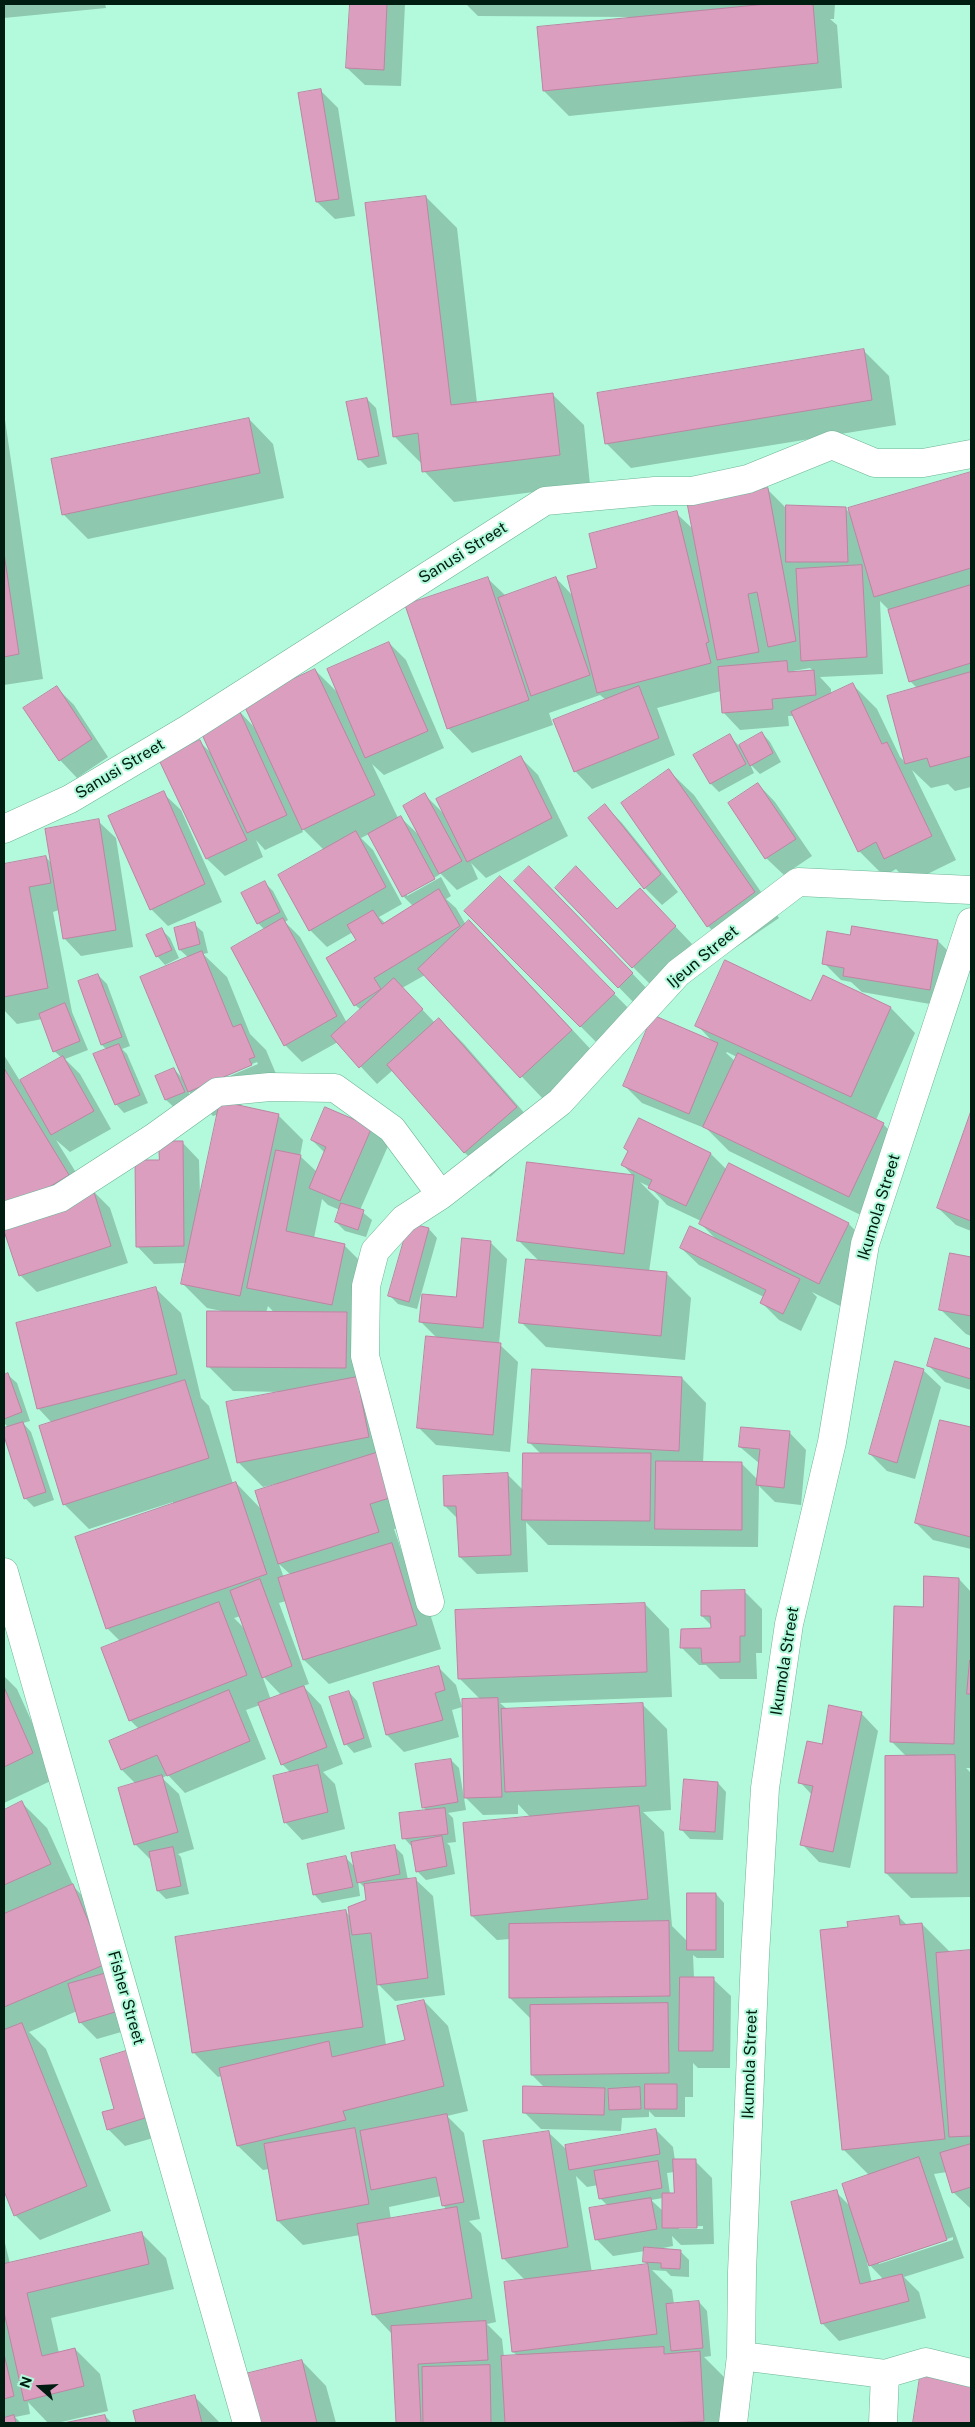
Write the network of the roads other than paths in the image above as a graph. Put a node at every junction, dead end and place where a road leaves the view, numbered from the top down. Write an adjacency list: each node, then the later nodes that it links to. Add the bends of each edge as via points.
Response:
1 (971, 454): 2 (street, Sanusi Street, via 923,463 875,463 832,445 748,479 692,491 655,491 545,501 188,730 70,799)
2 (4, 829)
3 (971, 890): 5 (street, Ijeun Street, via 798,882 678,973 560,1102)
4 (971, 922): 9 (street, Ikumola Street, via 865,1244 832,1442 789,1624 765,1788 754,1966)
5 (441, 1195): 6 (street, via 392,1129 335,1088 270,1087 217,1092 60,1198); 8 (street, Ijeun Street, via 404,1219 376,1251 366,1286 365,1315 365,1356)
6 (4, 1216)
7 (4, 1572): 12 (street, Fisher Street)
8 (430, 1602)
9 (741, 2356): 10 (street); 13 (street, Ikumola Street)
10 (886, 2374): 11 (street, via 926,2362); 14 (street)
11 (971, 2374)
12 (247, 2423)
13 (733, 2423)
14 (883, 2423)

